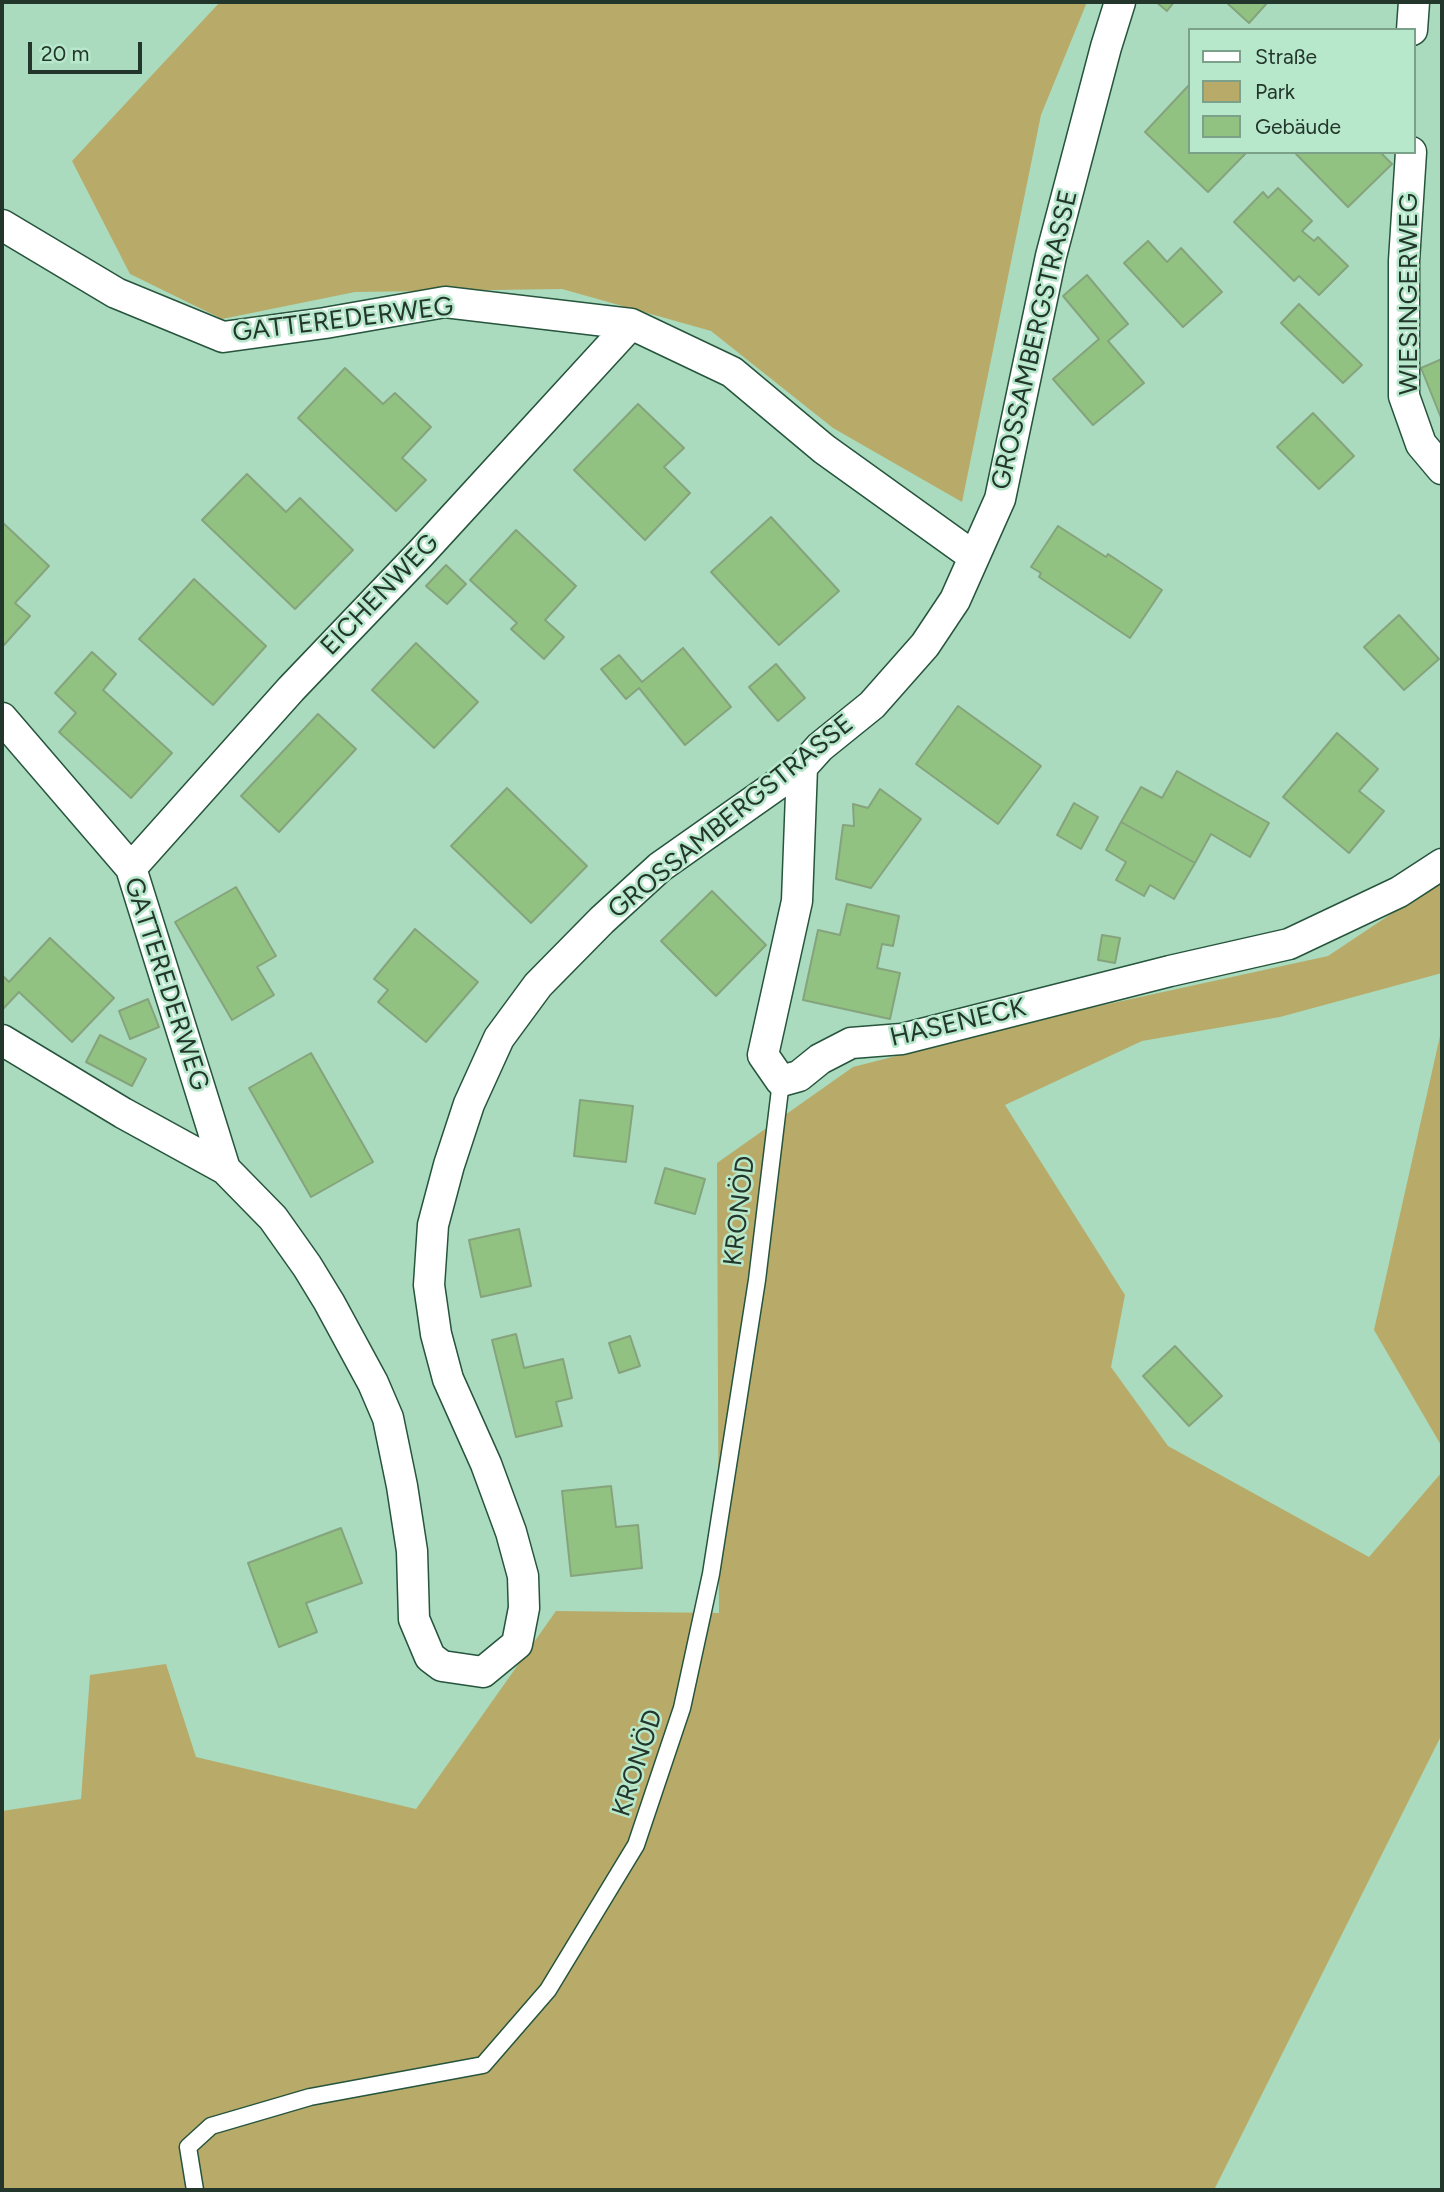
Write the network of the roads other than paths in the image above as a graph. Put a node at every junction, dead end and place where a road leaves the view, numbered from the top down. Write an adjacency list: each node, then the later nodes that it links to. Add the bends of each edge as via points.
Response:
1 (1121, 2): 8 (street, GROSSAMBERGSTRASSE, via 1051,256 1000,499)
2 (1414, 2): 3 (street)
3 (1412, 28)
4 (1411, 154): 7 (street, WIESINGERWEG, via 1404,261 1404,396 1421,444)
5 (2, 225): 6 (street, GATTEREDERWEG, via 116,293 223,337 445,302)
6 (631, 324): 8 (street, GATTEREDERWEG, via 732,372 824,449); 12 (street, EICHENWEG)
7 (1442, 469)
8 (973, 556): 10 (street, GROSSAMBERGSTRASSE, via 955,600 925,645 872,705)
9 (2, 718): 12 (street, GATTEREDERWEG)
10 (802, 767): 14 (street, via 796,901 763,1055); 15 (street, GROSSAMBERGSTRASSE, via 660,867 602,920 538,985 499,1038 469,1104 433,1225 429,1285 448,1379 512,1532 523,1576 524,1608 517,1644 483,1672 442,1666 430,1657 414,1619 412,1551 388,1418 307,1266 273,1218)
11 (1442, 864): 14 (street, HASENECK, via 1399,892 1289,944 902,1040 851,1043 799,1076)
12 (131, 868): 15 (street, GATTEREDERWEG)
13 (2, 1040): 15 (street, GROSSAMBERGSTRASSE)
14 (781, 1081): 16 (lane, KRONÖD, via 757,1280 711,1574 682,1708 636,1846 548,1990 483,2065 310,2097 211,2126 188,2147)
15 (225, 1169)
16 (195, 2190)

